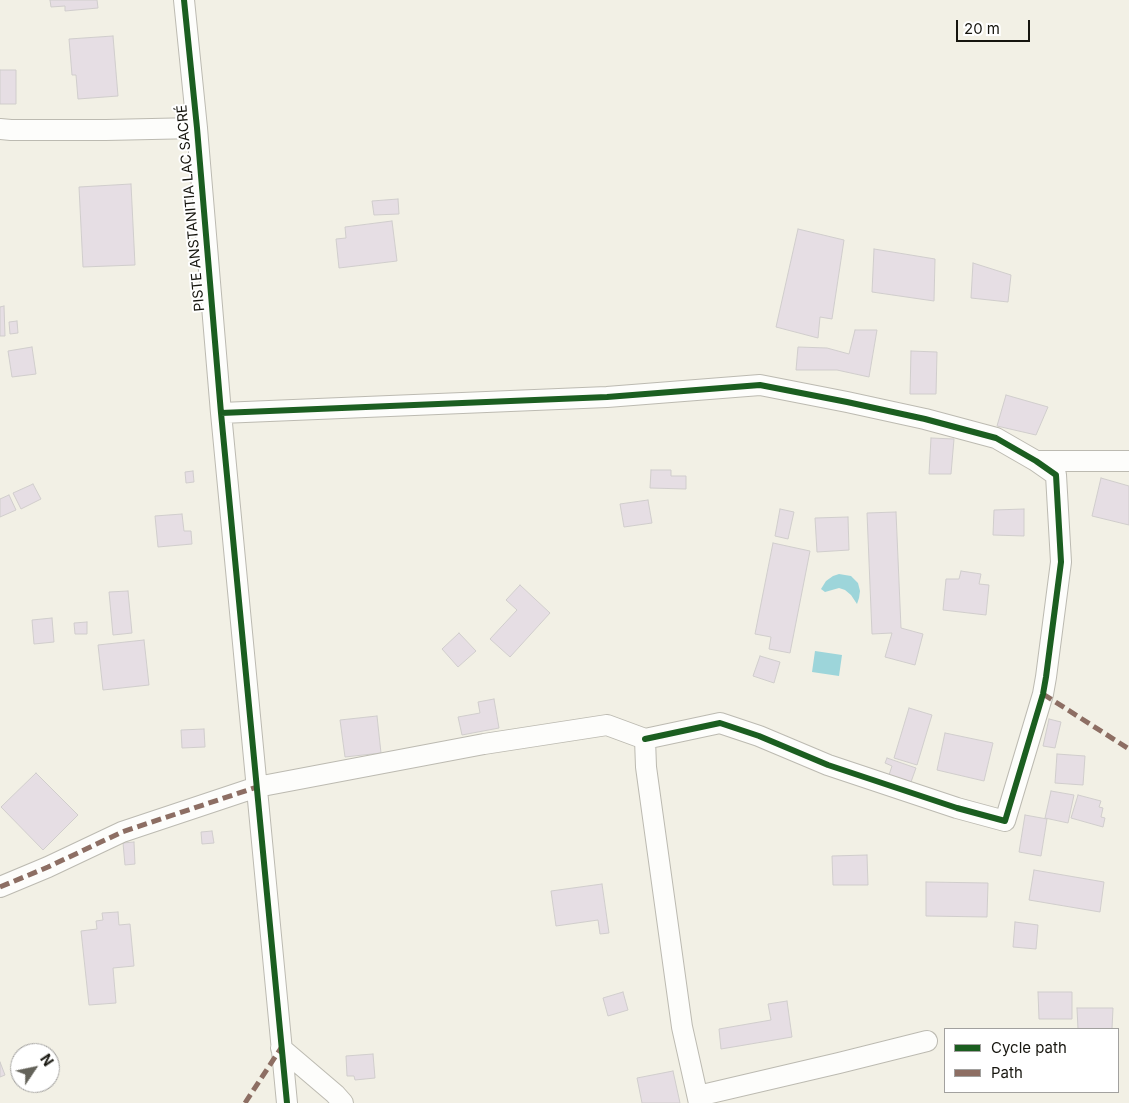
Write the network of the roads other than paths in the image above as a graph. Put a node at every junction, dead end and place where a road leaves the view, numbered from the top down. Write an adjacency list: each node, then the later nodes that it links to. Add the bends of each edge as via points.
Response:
1 (184, 0): 3 (street, PISTE ANSTANITIA LAC SACRÉ)
2 (0, 128): 3 (street)
3 (197, 128): 4 (street, PISTE ANSTANITIA LAC SACRÉ)
4 (221, 413): 5 (street, via 607,397 760,385 908,415 996,438); 8 (street, PISTE ANSTANITIA LAC SACRÉ)
5 (1036, 461): 6 (street); 7 (street, via 1056,475 1061,562 1043,694 1005,821 828,765 720,723)
6 (1129, 461)
7 (645, 739): 8 (street, via 607,726 484,744); 12 (street, via 646,767 682,1027)
8 (257, 787): 9 (street, via 122,832); 11 (street, PISTE ANSTANITIA LAC SACRÉ)
9 (0, 887)
10 (927, 1040): 12 (street)
11 (281, 1048): 13 (street, PISTE ANSTANITIA LAC SACRÉ); 14 (street)
12 (698, 1100)
13 (287, 1103)
14 (343, 1103)

